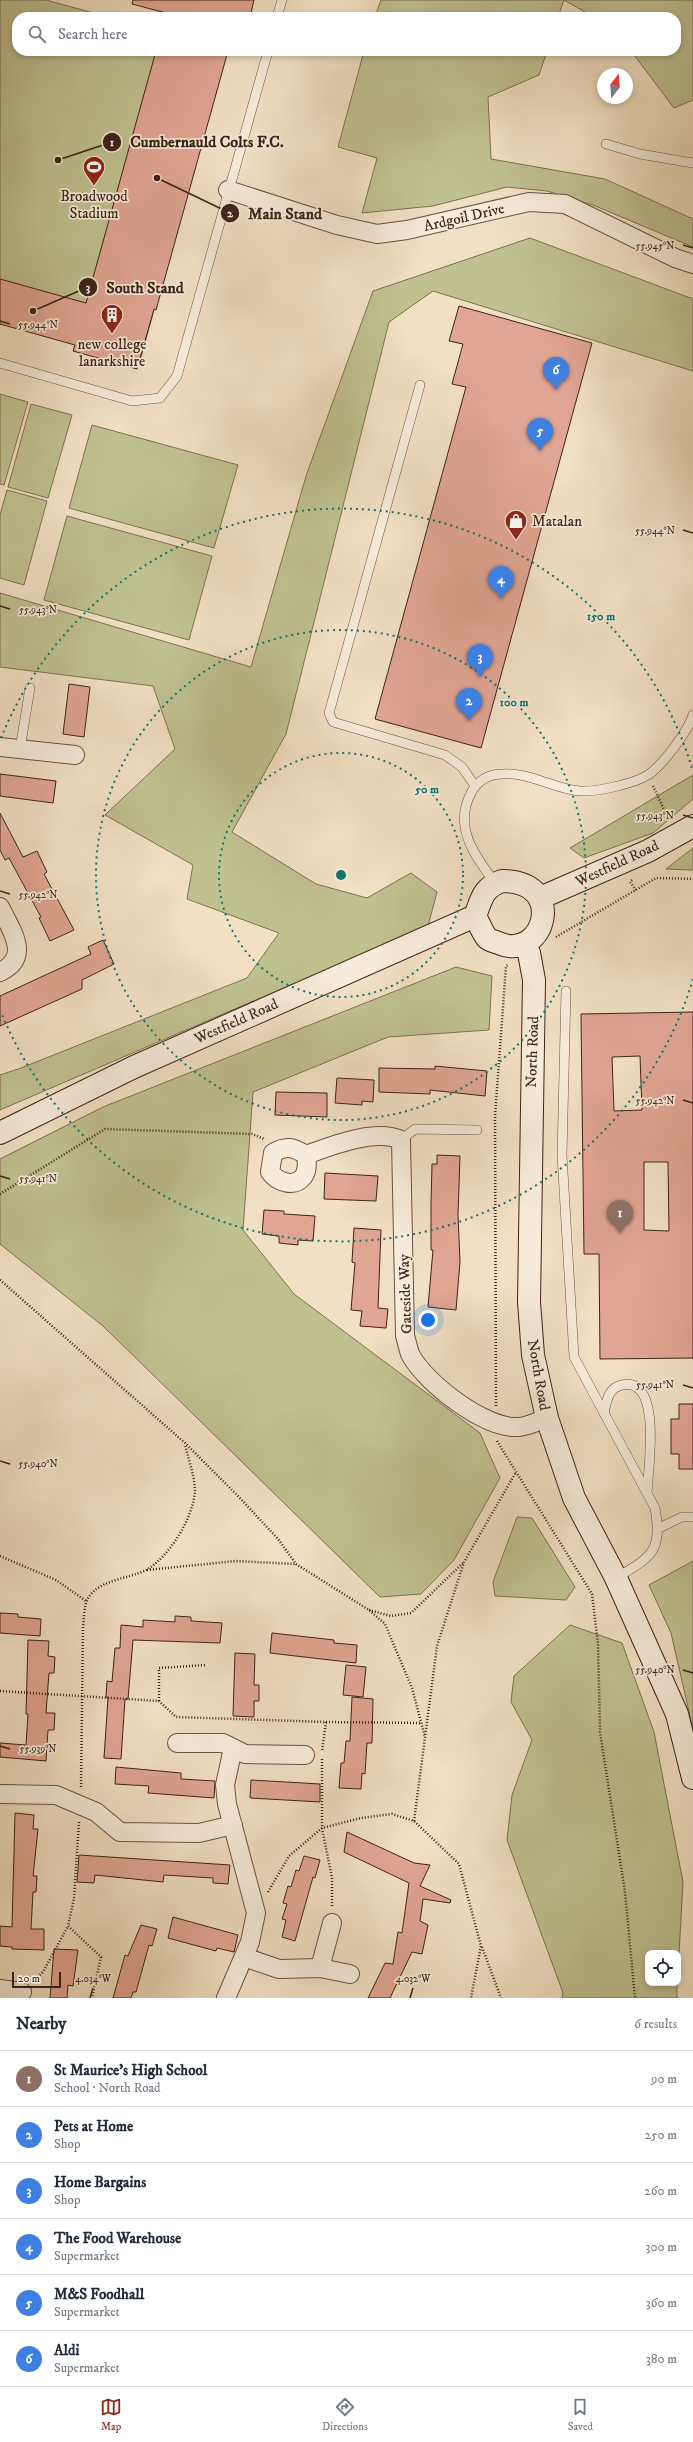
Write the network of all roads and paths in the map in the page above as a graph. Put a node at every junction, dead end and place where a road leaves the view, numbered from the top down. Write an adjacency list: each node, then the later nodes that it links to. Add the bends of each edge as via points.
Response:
1 (282, 0): 2 (lane)
2 (278, 12)
3 (267, 56): 6 (lane)
4 (606, 144): 5 (lane, via 640,154)
5 (693, 163)
6 (228, 190): 7 (street, Ardgoil Drive, via 337,225 377,234 407,230 529,202 565,204 675,258); 8 (lane, via 177,376 160,398 132,401)
7 (693, 264)
8 (0, 363)
9 (420, 385): 18 (lane, via 329,713 333,722 446,755 462,767)
10 (30, 688): 15 (lane)
11 (693, 714): 13 (lane)
12 (693, 732): 13 (lane)
13 (682, 736): 17 (lane)
14 (0, 747): 15 (street)
15 (20, 749): 16 (street)
16 (75, 755)
17 (648, 775): 18 (lane, via 614,787 580,791 505,773 489,776); 19 (path)
18 (475, 786): 21 (lane, via 467,802 464,827 472,850)
19 (685, 831): 22 (main road, Westfield Road, via 648,851)
20 (693, 879): 25 (path, via 656,878)
21 (495, 883): 22 (main road, via 519,881 533,888); 24 (main road, via 483,894)
22 (540, 898): 25 (main road, via 544,916)
23 (0, 907): 26 (street, via 16,942 18,954 10,967)
24 (475, 916): 25 (main road, via 488,938 510,947); 30 (main road, Westfield Road, via 134,1067)
25 (526, 949): 28 (path, via 506,966); 37 (main road, North Road, via 534,980 529,1302 533,1355)
26 (0, 972)
27 (566, 991): 36 (lane, via 562,1155 574,1357)
28 (495, 1116)
29 (477, 1130): 31 (lane, via 415,1129)
30 (0, 1133)
31 (401, 1140): 33 (street, via 380,1136 343,1141); 37 (street, Gateside Way, via 405,1336 411,1354 423,1371 447,1394 468,1410 496,1425 519,1427)
32 (282, 1148): 33 (street, via 292,1147); 33 (street, via 273,1153 270,1172 274,1178 285,1182 295,1182 303,1177 307,1167); 34 (path, via 252,1134 105,1129)
33 (306, 1155)
34 (0, 1194)
35 (0, 1280): 38 (path)
36 (604, 1413): 40 (lane); 40 (lane, via 608,1394 616,1386 629,1384 642,1390 650,1417)
37 (547, 1418): 47 (main road, North Road, via 574,1498)
38 (185, 1443): 45 (path, via 278,1539); 46 (path, via 195,1489 191,1511 168,1550)
39 (516, 1472): 44 (path)
40 (647, 1493): 42 (lane, via 655,1508)
41 (693, 1517): 42 (lane, via 682,1517)
42 (659, 1528): 47 (lane, via 655,1546 647,1559)
43 (0, 1556): 48 (path, via 56,1580)
44 (464, 1562): 49 (path, via 411,1613 391,1616); 57 (path, via 437,1646)
45 (296, 1564): 46 (path, via 236,1561); 49 (path)
46 (146, 1570): 48 (path, via 104,1584)
47 (616, 1578): 61 (main road, North Road, via 678,1714)
48 (86, 1601): 53 (path, via 83,1627)
49 (369, 1610): 56 (path, via 385,1624 398,1651)
50 (598, 1644): 80 (path, via 600,1732 625,1892)
51 (206, 1665): 54 (path, via 159,1668)
52 (0, 1692): 53 (path)
53 (84, 1696): 54 (path); 63 (path)
54 (160, 1701): 55 (path, via 176,1717)
55 (326, 1722): 56 (path); 60 (path)
56 (422, 1723): 57 (path)
57 (425, 1737): 64 (path)
58 (177, 1743): 59 (street, via 223,1743)
59 (233, 1748): 60 (street, via 245,1754); 65 (street, via 225,1785)
60 (313, 1755): 66 (path)
61 (693, 1778)
62 (0, 1794): 63 (street, via 56,1795)
63 (81, 1806): 65 (street, via 96,1812 120,1832 199,1833); 69 (path, via 74,1898)
64 (414, 1821): 66 (path, via 392,1814 361,1818); 70 (path, via 460,1864)
65 (233, 1825): 67 (street)
66 (322, 1828): 67 (path, via 289,1856); 68 (path, via 332,1878)
67 (256, 1913): 71 (street)
68 (332, 1923): 72 (street)
69 (68, 1926): 75 (path, via 43,1972); 76 (path, via 101,1957)
70 (481, 1946): 78 (path); 79 (path)
71 (244, 1957): 72 (street, via 279,1969); 77 (street)
72 (320, 1968): 73 (street)
73 (350, 1974)
74 (0, 1989): 75 (street)
75 (22, 1992)
76 (92, 1998)
77 (226, 1998)
78 (471, 1998)
79 (501, 1998)
80 (635, 1998)

